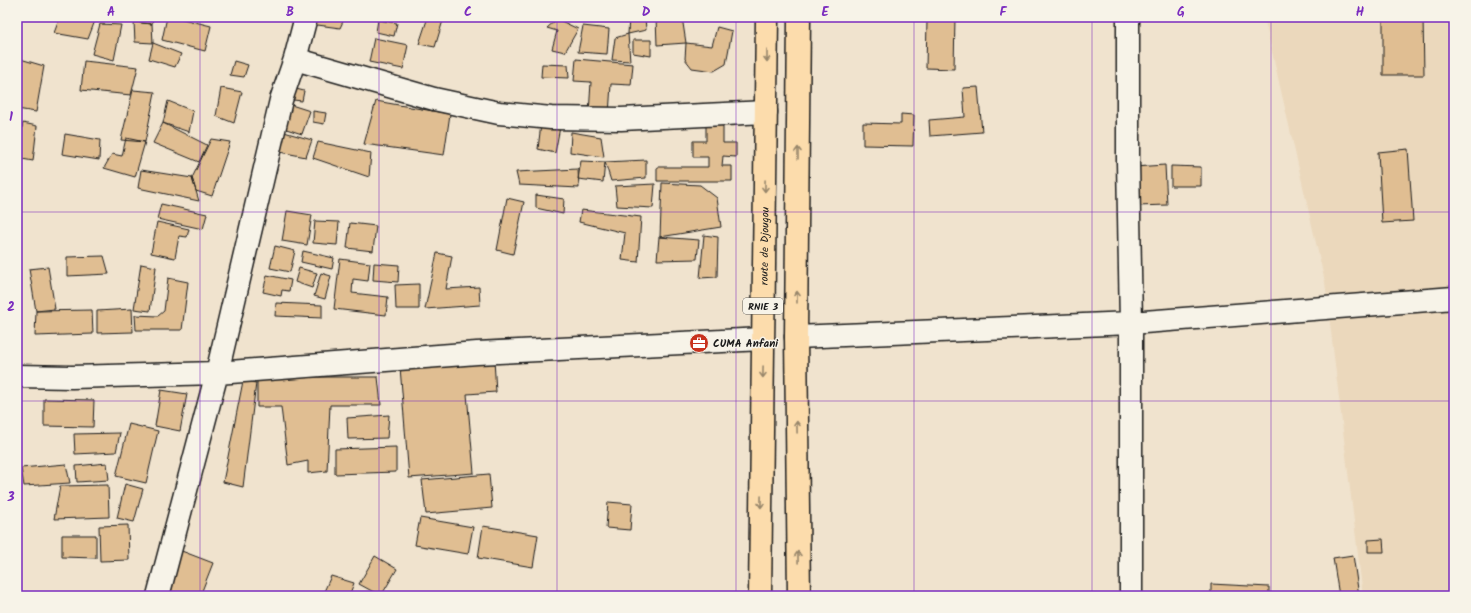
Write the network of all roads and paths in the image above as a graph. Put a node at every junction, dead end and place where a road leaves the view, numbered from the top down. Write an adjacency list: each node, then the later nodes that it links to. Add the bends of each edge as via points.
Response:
1 (306, 17): 5 (street)
2 (767, 17): 6 (highway, route de Djougou / RNIE 3, one-way to 6)
3 (799, 17): 9 (highway, RNIE 3, one-way to 3)
4 (1128, 17): 8 (street)
5 (295, 59): 6 (street, via 434,99 499,113 551,118 621,119); 11 (street, via 281,100)
6 (766, 112): 10 (highway, route de Djougou / RNIE 3, one-way to 10)
7 (1454, 298): 8 (street)
8 (1131, 323): 9 (street); 16 (street)
9 (796, 337): 15 (highway, RNIE 3, one-way to 9)
10 (763, 339): 11 (street, via 477,353); 14 (highway, route de Djougou / RNIE 3, one-way to 14)
11 (217, 373): 12 (street); 13 (street)
12 (17, 376)
13 (158, 596)
14 (760, 596)
15 (799, 596)
16 (1131, 596)

